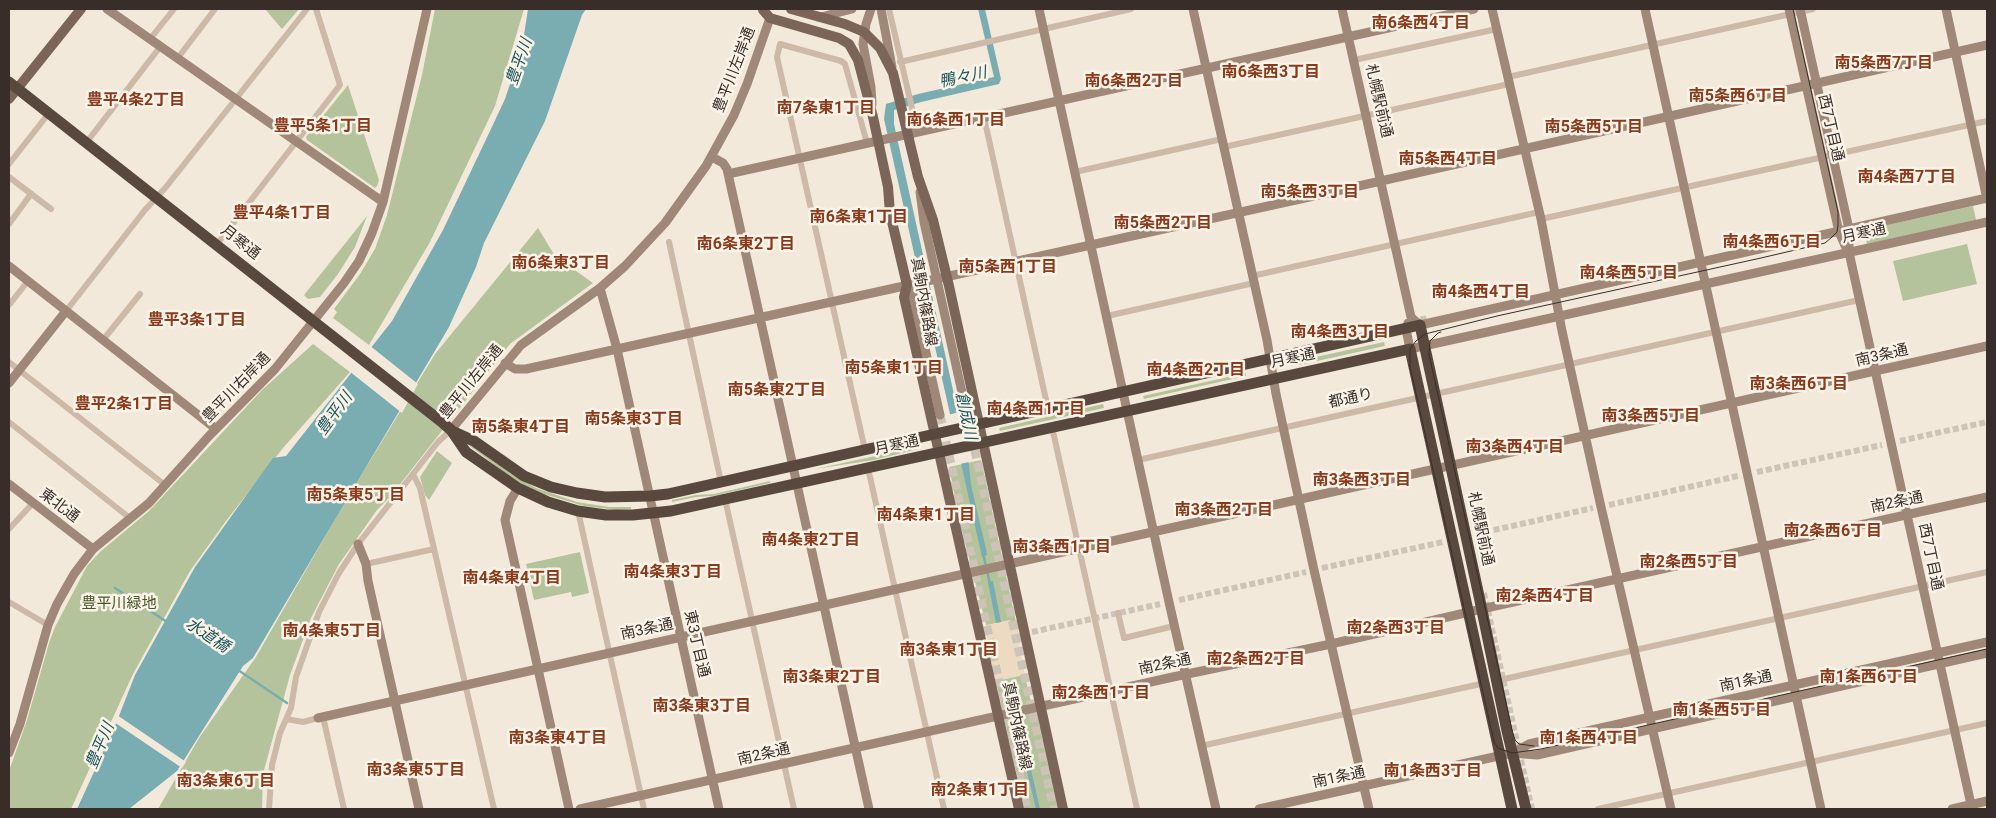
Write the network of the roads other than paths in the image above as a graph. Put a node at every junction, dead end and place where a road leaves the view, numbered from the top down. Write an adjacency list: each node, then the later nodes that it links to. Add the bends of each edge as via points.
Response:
1 (80, 9): 42 (main road)
2 (107, 9): 30 (street)
3 (174, 9): 30 (street)
4 (215, 9): 35 (street)
5 (307, 9): 45 (street)
6 (316, 9): 57 (street, via 340,85)
7 (427, 9): 74 (street, 豊平川右岸通)
8 (791, 9): 25 (main road, 真駒内篠路線)
9 (852, 9): 25 (street)
10 (871, 9): 28 (street)
11 (881, 9): 39 (street)
12 (889, 9): 37 (street)
13 (1039, 9): 26 (street)
14 (1131, 9): 26 (street)
15 (1193, 9): 38 (street)
16 (1342, 9): 29 (street, 札幌駅前通)
17 (1474, 9): 29 (street)
18 (1492, 9): 27 (street)
19 (1645, 9): 31 (street)
20 (1813, 9): 22 (street)
21 (1946, 9): 34 (street)
22 (1800, 10): 23 (street); 41 (street, 西7丁目通)
23 (1790, 11): 31 (street); 43 (street, 西7丁目通)
24 (764, 12): 50 (main road, 真駒内篠路線, via 849,44 858,60); 62 (street, 豊平川左岸通, via 739,105)
25 (821, 17): 28 (main road, 真駒内篠路線)
26 (1043, 29): 37 (street); 46 (street)
27 (1497, 29): 36 (street); 40 (street)
28 (864, 32): 39 (main road, 真駒内篠路線, via 880,48); 50 (street, via 863,49 872,87)
29 (1348, 37): 36 (street, 札幌駅前通); 38 (street)
30 (150, 39): 33 (street)
31 (1652, 44): 40 (street); 49 (street)
32 (1987, 45): 34 (street)
33 (160, 47): 35 (street); 56 (street)
34 (1955, 52): 41 (street); 53 (street)
35 (177, 59): 45 (street)
36 (1354, 60): 48 (street, 札幌駅前通)
37 (900, 62): 54 (street, via 915,121)
38 (1206, 68): 46 (street); 59 (street)
39 (893, 74): 54 (main road, 真駒内篠路線)
40 (1509, 80): 48 (street); 60 (street)
41 (1817, 84): 43 (street); 61 (street, 西7丁目通)
42 (13, 86): 44 (main road); 47 (highway, 月寒通)
43 (1806, 86): 49 (street); 63 (street, 西7丁目通)
44 (9, 100)
45 (235, 100): 57 (street); 72 (street)
46 (1059, 101): 51 (street); 66 (street)
47 (48, 113): 56 (highway, 月寒通); 65 (street)
48 (1366, 114): 59 (street); 69 (street, 札幌駅前通)
49 (1668, 116): 60 (street); 70 (street)
50 (873, 117): 55 (main road, 真駒内篠路線)
51 (984, 117): 54 (street); 87 (street)
52 (1987, 121): 53 (street)
53 (1971, 125): 61 (street); 73 (street)
54 (904, 136): 55 (street); 90 (main road, 真駒内篠路線, via 933,220)
55 (882, 140): 58 (street); 94 (main road, 真駒内篠路線, via 890,213)
56 (86, 142): 72 (highway, 月寒通)
57 (296, 142): 74 (street); 83 (street)
58 (867, 143): 64 (street); 64 (street, via 846,64 780,44 777,57)
59 (1223, 143): 66 (street); 76 (street)
60 (1524, 148): 69 (street); 77 (street)
61 (1832, 155): 63 (street); 80 (street, 西7丁目通)
62 (712, 157): 67 (street, via 726,166); 95 (street, 豊平川左岸通, via 654,236)
63 (1822, 157): 70 (street); 81 (street, 西7丁目通)
64 (800, 158): 67 (street); 99 (street)
65 (9, 164)
66 (1075, 172): 84 (street)
67 (728, 174): 104 (street)
68 (9, 177): 71 (street)
69 (1381, 181): 76 (street); 85 (street, 札幌駅前通)
70 (1684, 189): 77 (street); 88 (street)
71 (31, 194): 75 (street); 79 (street)
72 (156, 198): 83 (highway, 月寒通); 101 (street)
73 (1987, 198): 80 (street, 月寒通)
74 (383, 202): 106 (street, 豊平川右岸通, via 359,260)
75 (51, 209)
76 (1238, 212): 84 (street); 91 (street)
77 (1540, 216): 85 (street); 97 (street)
78 (1987, 222): 86 (street, 月寒通)
79 (9, 224)
80 (1849, 229): 81 (street, 月寒通); 86 (street, 西7丁目通)
81 (1838, 232): 86 (street, 西7丁目通); 88 (street, 月寒通)
82 (669, 242): 110 (street)
83 (217, 244): 106 (highway, 月寒通)
84 (1091, 244): 87 (street); 102 (street)
85 (1394, 244): 91 (street); 105 (street, 札幌駅前通)
86 (1849, 252): 93 (street, 月寒通); 98 (street, 西7丁目通)
87 (1016, 260): 90 (street); 128 (street)
88 (1701, 263): 93 (street); 97 (street, 月寒通)
89 (9, 266): 92 (street)
90 (937, 278): 94 (street); 129 (street); 133 (main road, 真駒内篠路線)
91 (1253, 280): 102 (street); 116 (street)
92 (28, 281): 100 (street); 101 (street)
93 (1705, 284): 103 (street, 月寒通); 109 (street)
94 (907, 285): 99 (street); 131 (street, via 913,295); 138 (main road, 真駒内篠路線, via 904,297)
95 (600, 288): 114 (street, 東3丁目通); 118 (street, 豊平川左岸通, via 525,341)
96 (140, 294): 111 (street)
97 (1556, 295): 103 (street); 107 (street, 月寒通)
98 (1859, 300): 109 (street, 都通り); 121 (street, 西7丁目通)
99 (831, 302): 104 (street); 141 (street)
100 (9, 305)
101 (66, 310): 111 (street); 120 (street)
102 (1107, 316): 124 (street)
103 (1560, 316): 112 (street, 月寒通); 119 (street)
104 (760, 318): 110 (street); 144 (street)
105 (1411, 318): 107 (street); 108 (street)
106 (318, 325): 134 (highway, 月寒通); 137 (street, 豊平川右岸通)
107 (1420, 326): 108 (highway, 月寒通); 112 (highway, 札幌駅前通)
108 (1406, 329): 115 (street, 札幌駅前通); 116 (highway, 月寒通)
109 (1716, 331): 119 (street, 都通り); 127 (street)
110 (689, 333): 114 (street); 149 (street)
111 (103, 340): 137 (street)
112 (1425, 346): 115 (street, 月寒通); 125 (highway, 札幌駅前通)
113 (1987, 346): 121 (street, 南3条通)
114 (617, 349): 118 (street, via 526,369 515,369); 154 (street, 東3丁目通)
115 (1410, 349): 122 (highway, 月寒通); 126 (highway, 札幌駅前通)
116 (1270, 360): 122 (street); 124 (highway, 月寒通)
117 (9, 362): 120 (street)
118 (505, 364): 134 (street, 豊平川左岸通)
119 (1569, 364): 125 (street, 都通り); 139 (street)
120 (19, 370): 123 (street); 152 (street)
121 (1875, 371): 127 (street, 南3条通); 161 (street, 西7丁目通)
122 (1274, 379): 130 (highway, 月寒通); 136 (street)
123 (9, 383)
124 (1123, 392): 128 (highway, 月寒通); 130 (street)
125 (1435, 394): 126 (street, 都通り); 145 (highway, 札幌駅前通)
126 (1421, 397): 136 (street, 都通り); 147 (highway, 札幌駅前通)
127 (1732, 403): 139 (street, 南3条通); 166 (street)
128 (1048, 409): 133 (highway, 月寒通)
129 (966, 410)
130 (1127, 411): 135 (highway, 月寒通); 143 (street)
131 (940, 415)
132 (9, 422): 162 (street)
133 (979, 424): 138 (highway, 月寒通); 140 (main road, 真駒内篠路線)
134 (447, 427): 148 (street, 豊平川左岸通); 153 (highway, 月寒通, via 466,452); 154 (highway, 月寒通, via 474,441 524,476 551,487 605,497)
135 (1052, 427): 140 (highway, 月寒通); 167 (street)
136 (1283, 427): 143 (street, 都通り); 157 (street)
137 (216, 429): 152 (street, 豊平川右岸通)
138 (935, 434): 141 (highway, 月寒通); 142 (main road, 真駒内篠路線)
139 (1585, 436): 145 (street, 南3条通); 174 (street)
140 (983, 442): 142 (highway, 月寒通); 171 (main road, 真駒内篠路線)
141 (865, 450): 144 (highway, 月寒通)
142 (939, 452): 146 (highway, 月寒通); 173 (main road, 真駒内篠路線)
143 (1138, 460): 164 (street)
144 (793, 466): 149 (highway, 月寒通); 150 (street)
145 (1451, 466): 147 (street, 南3条通); 179 (highway, 札幌駅前通)
146 (868, 468): 150 (highway, 月寒通); 176 (street)
147 (1436, 469): 157 (street, 南3条通); 180 (highway, 札幌駅前通)
148 (413, 474): 165 (street, 豊平川左岸通); 169 (street, via 420,488)
149 (721, 482): 154 (highway, 月寒通)
150 (797, 483): 156 (highway, 月寒通); 178 (street)
151 (9, 484): 158 (street, 東北通)
152 (165, 485): 162 (street, 豊平川右岸通)
153 (518, 488): 159 (highway, 月寒通); 194 (street, via 510,501 505,520)
154 (650, 496): 160 (street, 東3丁目通)
155 (1987, 497): 161 (street, 南2条通)
156 (725, 499): 160 (highway, 月寒通); 183 (street)
157 (1299, 499): 164 (street, 南3条通); 188 (street)
158 (33, 503): 163 (street); 168 (street, 東北通)
159 (578, 511): 160 (highway, 月寒通, via 606,515); 190 (street)
160 (654, 514): 186 (street, 東3丁目通)
161 (1907, 515): 166 (street, 南2条通); 175 (street, 西7丁目通)
162 (131, 519): 168 (street, 豊平川右岸通)
163 (9, 529)
164 (1153, 532): 167 (street, 南3条通); 185 (street)
165 (358, 544): 170 (street); 208 (street, 豊平川左岸通, via 319,612 296,677)
166 (1764, 547): 174 (street, 南2条通); 182 (street)
167 (1079, 548): 171 (street, 南3条通); 200 (street)
168 (93, 549): 184 (street, 豊平川右岸通, via 65,587)
169 (434, 549): 170 (street); 198 (street)
170 (366, 564): 202 (street)
171 (1010, 564): 173 (street, 南3条通); 203 (main road, 真駒内篠路線)
172 (1987, 572): 175 (street)
173 (966, 573): 176 (street, 南3条通); 206 (main road, 真駒内篠路線)
174 (1617, 579): 179 (street, 南2条通); 189 (street)
175 (1922, 586): 182 (street); 192 (street, 西7丁目通)
176 (895, 589): 178 (street, 南3条通); 212 (street)
177 (9, 602): 184 (street)
178 (824, 605): 183 (street, 南3条通); 214 (street)
179 (1481, 610): 180 (street, 南2条通); 196 (highway, 札幌駅前通)
180 (1468, 612): 188 (street, 南2条通); 197 (highway, 札幌駅前通)
181 (1118, 613): 185 (street, via 1124,638)
182 (1779, 618): 189 (street); 199 (street)
183 (752, 621): 186 (street, 南3条通); 219 (street)
184 (48, 625): 215 (street, 豊平川右岸通)
185 (1174, 626): 195 (street)
186 (680, 637): 190 (street, 南3条通); 220 (street, 東3丁目通)
187 (1987, 642): 192 (street, 南1条通)
188 (1331, 644): 195 (street, 南2条通); 204 (street)
189 (1633, 651): 196 (street); 207 (street)
190 (609, 653): 194 (street, 南3条通); 223 (street)
191 (1987, 653): 193 (street, 南1条通)
192 (1937, 654): 193 (street, 西7丁目通); 199 (street, 南1条通)
193 (1940, 664): 201 (street, 南1条通); 211 (street, 西7丁目通)
194 (537, 668): 198 (street, 南3条通); 230 (street)
195 (1185, 675): 200 (street, 南2条通); 213 (street)
196 (1496, 681): 197 (street); 216 (highway, 札幌駅前通)
197 (1484, 683): 204 (street); 217 (highway, 札幌駅前通)
198 (466, 685): 202 (street, 南3条通); 229 (street)
199 (1794, 685): 201 (street); 207 (street, 南1条通)
200 (1111, 692): 203 (street, 南2条通); 239 (street)
201 (1796, 696): 210 (street, 南1条通); 218 (street)
202 (394, 701): 205 (street, 南3条通); 228 (street)
203 (1040, 708): 206 (street, 南2条通); 238 (main road, 真駒内篠路線)
204 (1347, 715): 213 (street); 221 (street)
205 (320, 717): 208 (street, via 303,722); 227 (street)
206 (998, 717): 212 (street, 南2条通); 237 (main road, 真駒内篠路線)
207 (1648, 717): 210 (street); 216 (street, 南1条通, via 1530,744)
208 (286, 719): 226 (street, 豊平川左岸通, via 272,766)
209 (1987, 723): 211 (street)
210 (1652, 728): 216 (street, 南1条通, via 1537,755); 222 (street)
211 (1954, 730): 218 (street); 225 (street, 西7丁目通)
212 (927, 732): 214 (street, 南2条通); 236 (street)
213 (1201, 746): 240 (street)
214 (855, 748): 219 (street, 南2条通); 235 (street)
215 (9, 753)
216 (1512, 753): 217 (street, 南1条通); 244 (highway, 札幌駅前通)
217 (1500, 756): 221 (street, 南1条通); 243 (highway, 札幌駅前通)
218 (1811, 762): 222 (street); 247 (street)
219 (784, 765): 220 (street, 南2条通); 234 (street)
220 (713, 780): 223 (street, 南2条通); 233 (street, 東3丁目通)
221 (1364, 786): 241 (street, 南1条通); 242 (street)
222 (1667, 793): 245 (street); 246 (street)
223 (641, 796): 231 (street, 南2条通); 232 (street)
224 (1987, 802): 225 (street)
225 (1971, 807): 248 (street)
226 (269, 809)
227 (344, 809)
228 (419, 809)
229 (494, 809)
230 (569, 809)
231 (580, 809)
232 (644, 809)
233 (719, 809)
234 (794, 809)
235 (869, 809)
236 (944, 809)
237 (1019, 809)
238 (1063, 809)
239 (1137, 809)
240 (1216, 809)
241 (1259, 809)
242 (1369, 809)
243 (1512, 809)
244 (1526, 809)
245 (1598, 809)
246 (1670, 809)
247 (1821, 809)
248 (1952, 809)

